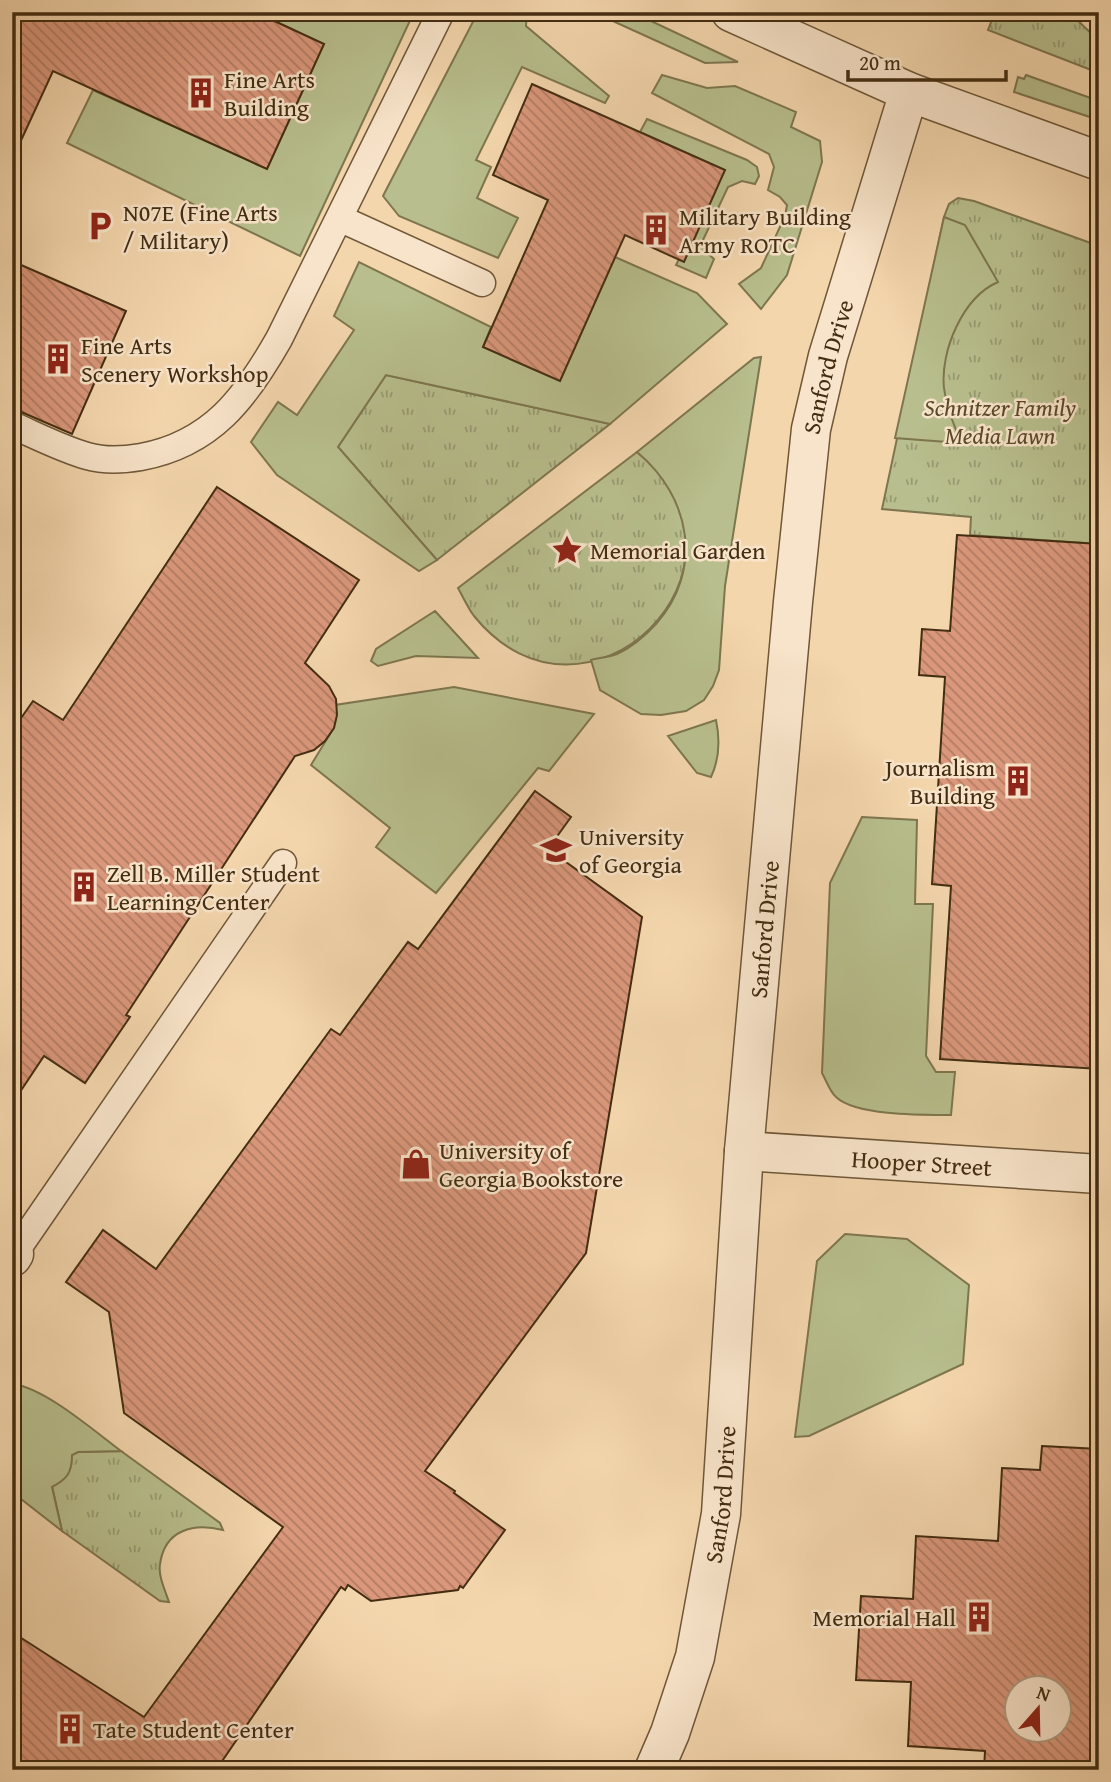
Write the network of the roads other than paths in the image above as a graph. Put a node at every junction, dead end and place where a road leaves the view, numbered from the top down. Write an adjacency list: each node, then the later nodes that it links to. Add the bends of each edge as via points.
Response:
1 (440, 12): 5 (lane)
2 (731, 12): 3 (street)
3 (909, 92): 4 (street); 9 (street, Sanford Drive, via 828,356 811,429)
4 (1099, 161)
5 (339, 218): 6 (lane); 7 (lane, via 257,379 233,409 207,430 157,454 116,459 88,457)
6 (482, 282)
7 (12, 425)
8 (282, 863): 11 (lane)
9 (744, 1151): 10 (street, Hooper Street); 12 (street, Sanford Drive, via 721,1514 695,1657)
10 (1099, 1174)
11 (13, 1255)
12 (654, 1770)

